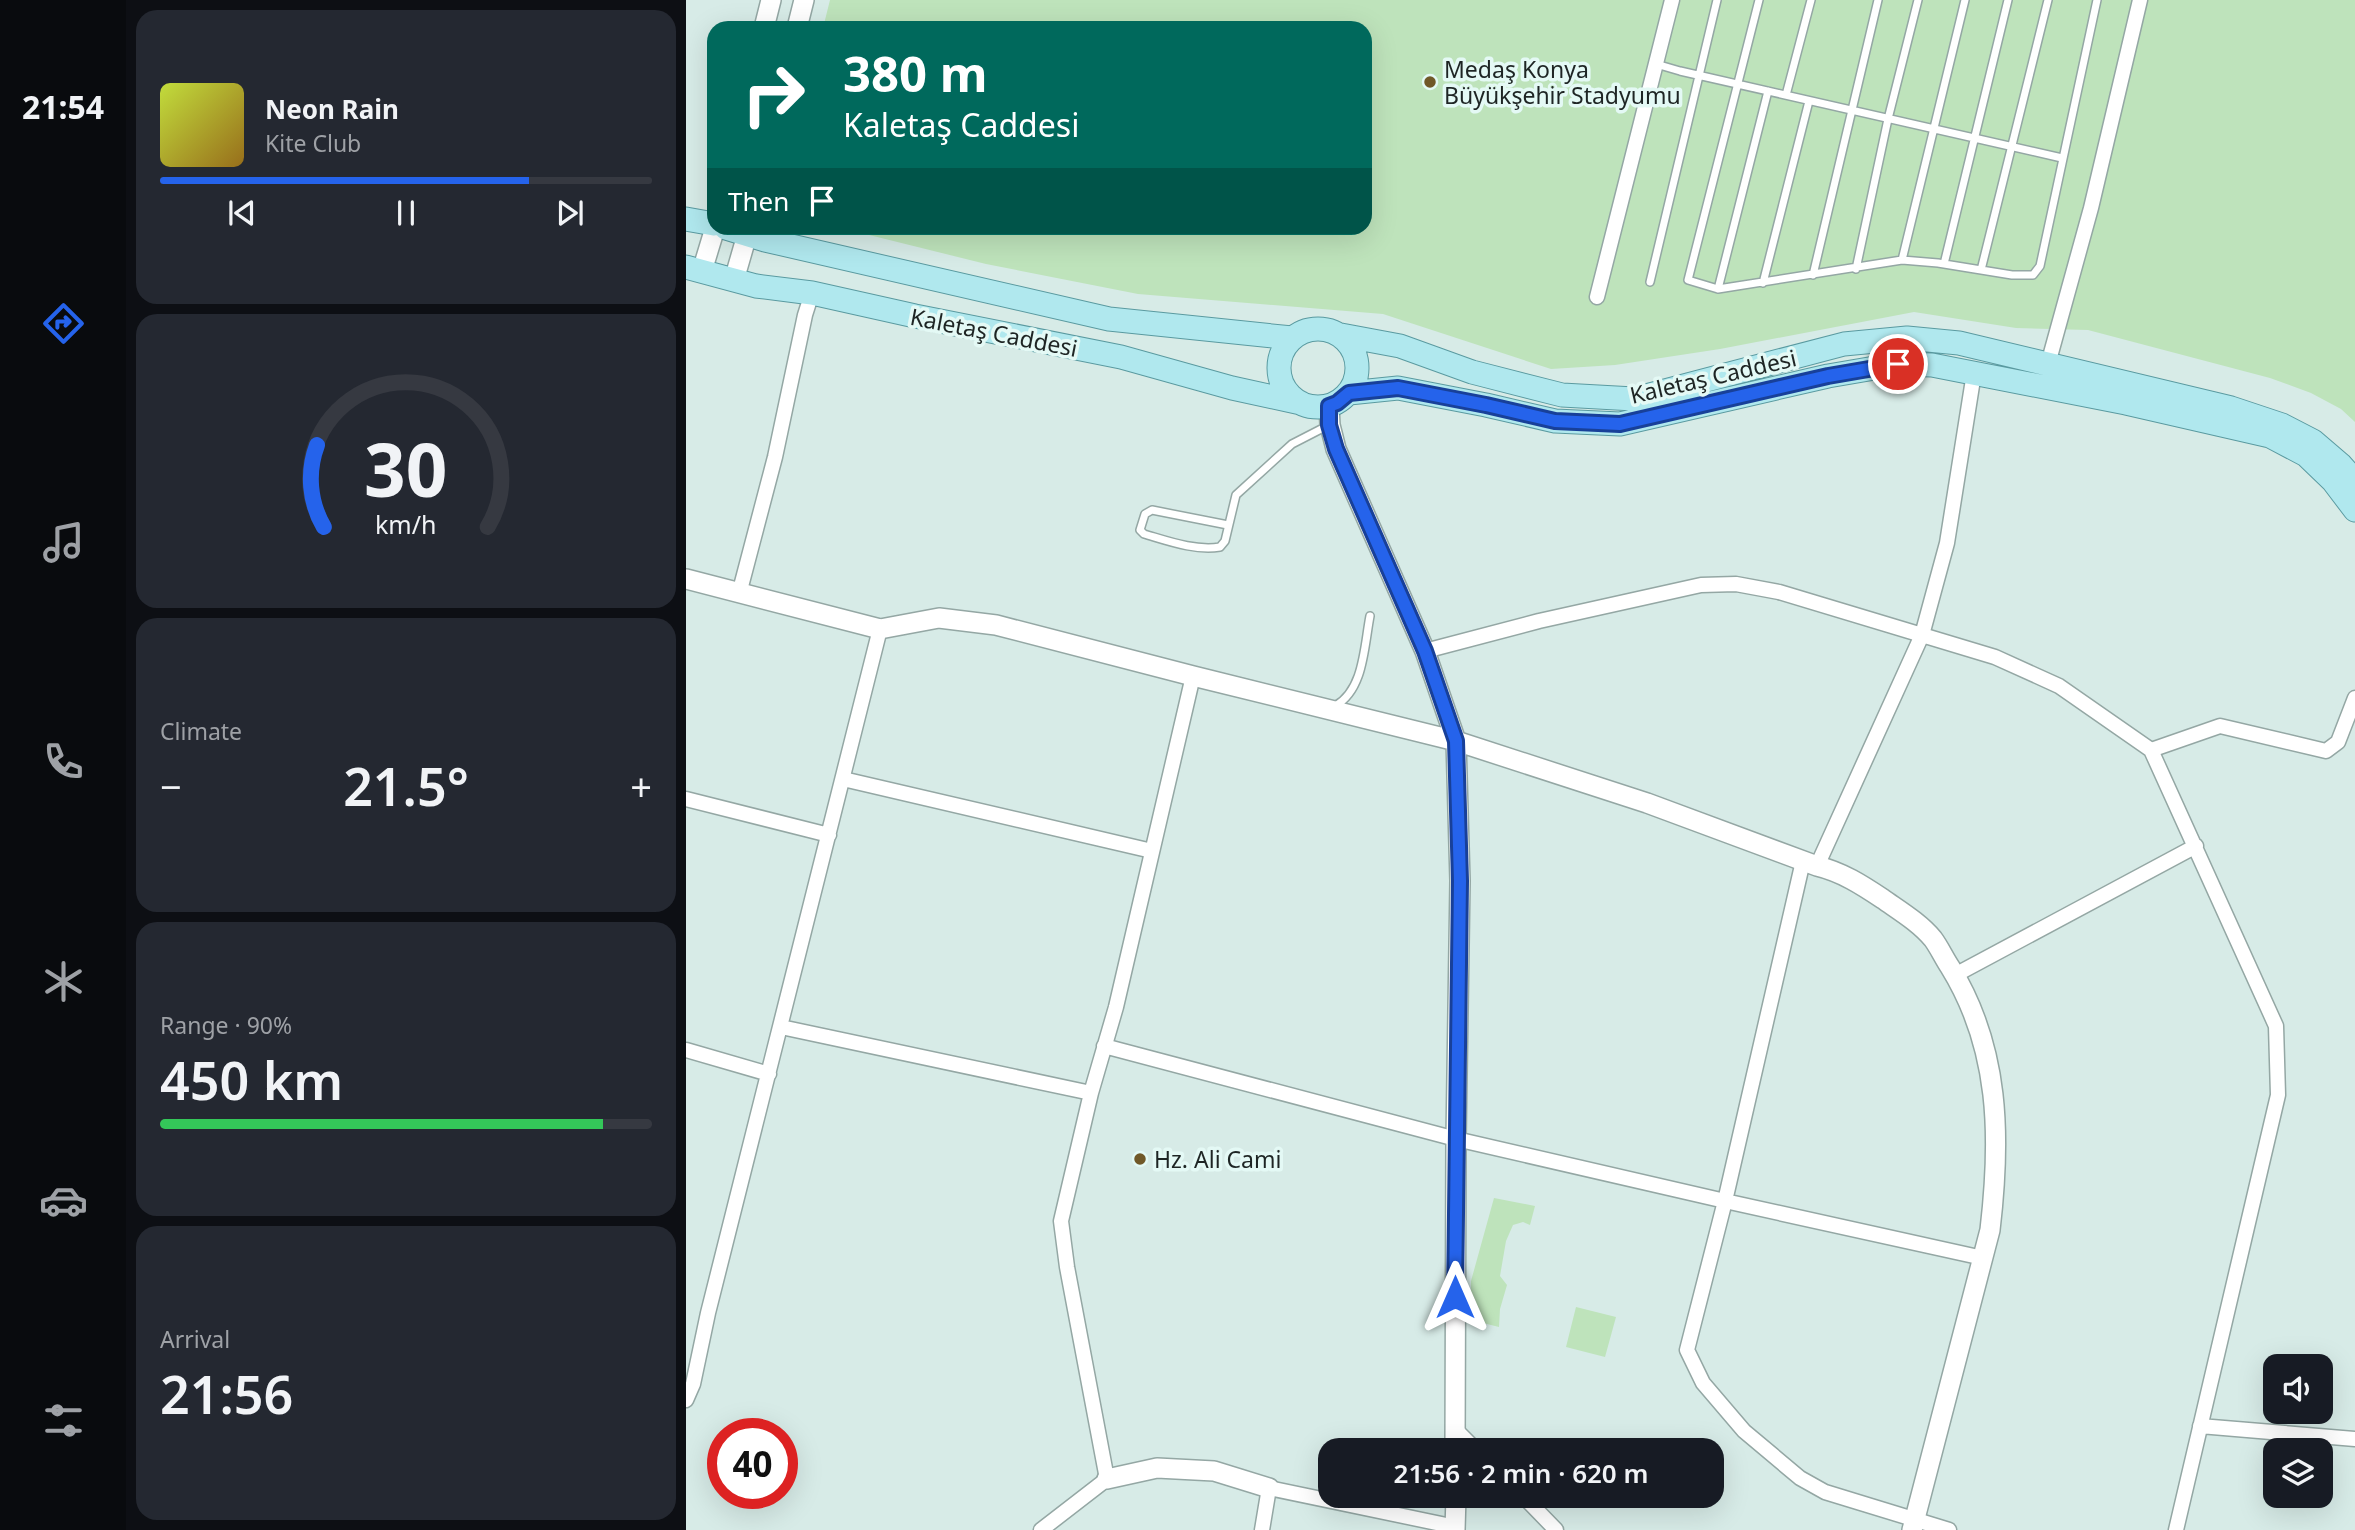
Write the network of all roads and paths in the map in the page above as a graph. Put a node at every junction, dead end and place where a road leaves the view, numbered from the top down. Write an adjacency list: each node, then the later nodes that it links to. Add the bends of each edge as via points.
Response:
1 (771, 0): 14 (street)
2 (804, 0): 15 (street)
3 (1672, 0): 16 (street)
4 (1717, 0): 17 (lane)
5 (1759, 0): 18 (lane)
6 (1811, 0): 20 (lane)
7 (1878, 0): 22 (lane)
8 (1918, 0): 23 (lane)
9 (1965, 0): 24 (lane)
10 (2008, 0): 25 (lane)
11 (2048, 0): 26 (lane)
12 (2097, 0): 27 (lane)
13 (2140, 0): 47 (street)
14 (766, 21)
15 (799, 21)
16 (1656, 64): 17 (lane); 44 (street)
17 (1699, 75): 18 (lane); 40 (lane)
18 (1739, 85): 19 (lane); 42 (lane, via 1688,281)
19 (1768, 91): 20 (lane); 42 (lane)
20 (1786, 95): 21 (lane)
21 (1809, 101): 22 (lane); 41 (lane)
22 (1852, 110): 23 (lane); 38 (lane)
23 (1888, 119): 24 (lane); 36 (lane)
24 (1932, 128): 25 (lane); 33 (lane)
25 (1974, 138): 26 (lane); 34 (lane)
26 (2012, 147): 27 (lane); 37 (lane)
27 (2062, 158): 37 (lane, via 2040,266 2033,275)
28 (686, 219): 29 (main road)
29 (707, 224)
30 (711, 235): 35 (street)
31 (740, 235): 39 (street)
32 (760, 235): 46 (main road, Kaletaş Caddesi, via 1109,319)
33 (1902, 260): 34 (lane); 36 (lane)
34 (1944, 264): 37 (lane)
35 (694, 269): 39 (main road, Kaletaş Caddesi)
36 (1856, 269): 38 (lane)
37 (1981, 270)
38 (1813, 275): 41 (lane)
39 (734, 280): 43 (main road, Kaletaş Caddesi)
40 (1650, 282)
41 (1763, 283): 42 (lane)
42 (1718, 289)
43 (812, 293): 50 (main road, Kaletaş Caddesi, via 1121,357); 56 (street)
44 (1597, 298)
45 (1341, 335): 46 (main road, via 1316,328); 47 (main road, Kaletaş Caddesi, via 1400,346 1472,372 1562,396 1634,399 1844,344 1907,338 1959,343); 49 (main road, via 1356,356 1358,369)
46 (1292, 338): 50 (main road, via 1279,360 1279,373 1290,396)
47 (2048, 364): 52 (main road, Kaletaş Caddesi, via 2231,408 2282,425 2313,441)
48 (1974, 373): 49 (main road, Kaletaş Caddesi, via 1898,364 1620,424 1555,421 1398,388); 53 (main road, Kaletaş Caddesi, via 2270,436 2306,455); 59 (street, via 1947,543)
49 (1349, 393): 51 (main road)
50 (1301, 404): 51 (main road)
51 (1329, 415): 54 (lane, via 1237,495); 60 (street, via 1336,449)
52 (2355, 481)
53 (2355, 510)
54 (1228, 526): 54 (lane, via 1152,510 1145,513 1140,530 1210,549 1225,541)
55 (686, 579): 56 (street)
56 (739, 594): 58 (street)
57 (1370, 616): 63 (lane, via 1358,678 1347,699)
58 (880, 629): 61 (street, via 939,618 996,625); 66 (street)
59 (1922, 635): 60 (street, via 1779,592 1736,584 1701,585); 65 (street, via 1994,657 2059,686); 71 (street)
60 (1425, 651): 64 (street)
61 (1193, 676): 63 (street); 70 (street)
62 (2355, 698): 65 (street, via 2337,742 2326,751 2220,726)
63 (1328, 709): 64 (street)
64 (1456, 741): 71 (street, via 1647,803); 78 (street, via 1460,881)
65 (2151, 750): 69 (street)
66 (843, 779): 68 (street); 70 (street)
67 (686, 799): 68 (street)
68 (828, 835): 73 (street)
69 (2196, 846): 72 (street); 82 (street, via 2276,1026 2278,1095)
70 (1152, 851): 74 (street)
71 (1810, 863): 72 (street, via 1834,870 1905,914 1933,939); 79 (street)
72 (1955, 975): 80 (street, via 1975,1012 1992,1091 1996,1181)
73 (781, 1027): 76 (street); 77 (street)
74 (1104, 1046): 77 (street); 78 (street)
75 (686, 1050): 76 (street)
76 (769, 1074): 81 (street)
77 (1091, 1093): 87 (street, via 1060,1221)
78 (1455, 1139): 79 (street); 83 (street)
79 (1725, 1201): 80 (street); 91 (street, via 1687,1350 1703,1384 1744,1431 1800,1478)
80 (1983, 1258): 91 (street)
81 (686, 1400)
82 (2200, 1426): 86 (street); 97 (street)
83 (1455, 1429): 84 (street); 85 (street)
84 (1455, 1438)
85 (1464, 1438)
86 (2355, 1439)
87 (1107, 1479): 88 (street, via 1157,1468 1214,1471); 93 (street)
88 (1269, 1488): 92 (street); 94 (street)
89 (1455, 1508): 92 (street)
90 (1535, 1508): 95 (street)
91 (1913, 1525): 96 (street)
92 (1455, 1529)
93 (1041, 1530)
94 (1262, 1530)
95 (1556, 1530)
96 (1949, 1530)
97 (2176, 1530)

